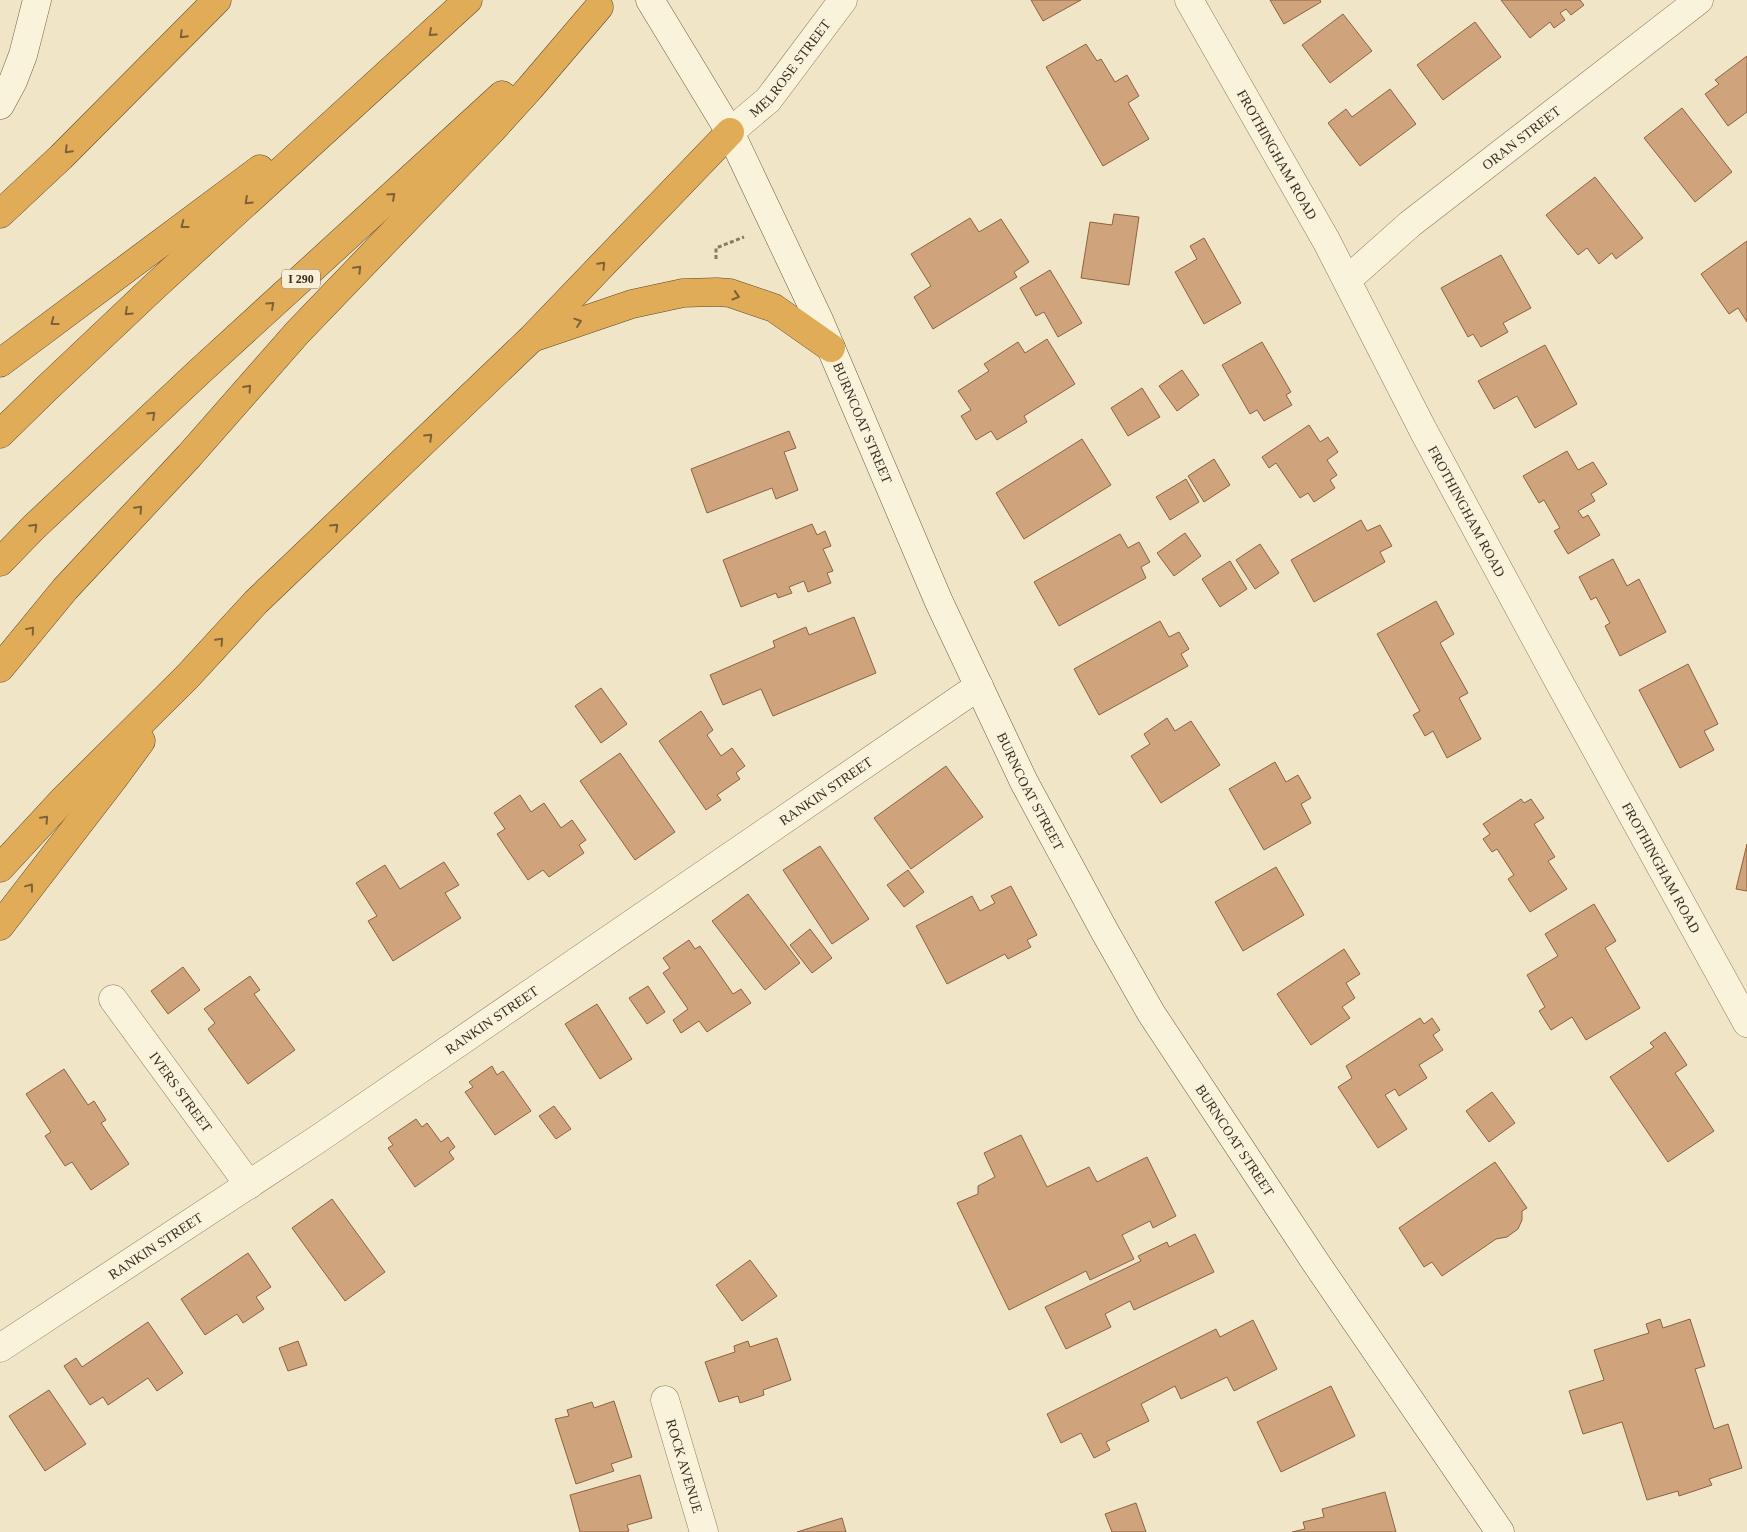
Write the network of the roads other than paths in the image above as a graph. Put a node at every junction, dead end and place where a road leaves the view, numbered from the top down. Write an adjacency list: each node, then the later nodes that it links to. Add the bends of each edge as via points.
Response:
1 (37, 0): 10 (street, via 23,55)
2 (217, 0): 12 (highway, one-way to 12)
3 (468, 0): 9 (highway, one-way to 9)
4 (650, 0): 11 (street, BURNCOAT STREET)
5 (843, 0): 11 (street, MELROSE STREET, via 768,100)
6 (1189, 0): 13 (street, FROTHINGHAM ROAD)
7 (1699, 0): 13 (street, ORAN STREET, via 1410,224)
8 (603, 3): 18 (highway, I 290, one-way to 8, via 199,372); 19 (highway, one-way to 8, via 71,582 328,300 491,131)
9 (378, 82): 16 (highway, one-way to 16); 17 (highway, one-way to 17)
10 (0, 105)
11 (730, 132): 14 (highway, one-way to 11); 15 (street, BURNCOAT STREET)
12 (0, 214)
13 (1347, 280): 25 (street, FROTHINGHAM ROAD, via 1423,430)
14 (532, 338): 15 (highway, one-way to 15, via 632,304 684,293 717,292 730,293 774,308); 20 (highway, one-way to 14, via 256,602)
15 (831, 348): 21 (street, BURNCOAT STREET, via 938,602)
16 (0, 363)
17 (0, 434)
18 (0, 562)
19 (0, 668)
20 (187, 677): 22 (highway, one-way to 20, via 62,801); 23 (highway, one-way to 20)
21 (979, 686): 26 (street, RANKIN STREET); 30 (street, BURNCOAT STREET, via 1024,782 1151,1013 1316,1263)
22 (0, 868)
23 (0, 926)
24 (113, 999): 26 (street, IVERS STREET)
25 (1747, 1023)
26 (249, 1185): 27 (street, RANKIN STREET)
27 (0, 1348)
28 (666, 1400): 29 (street, ROCK AVENUE)
29 (704, 1532)
30 (1500, 1532)

